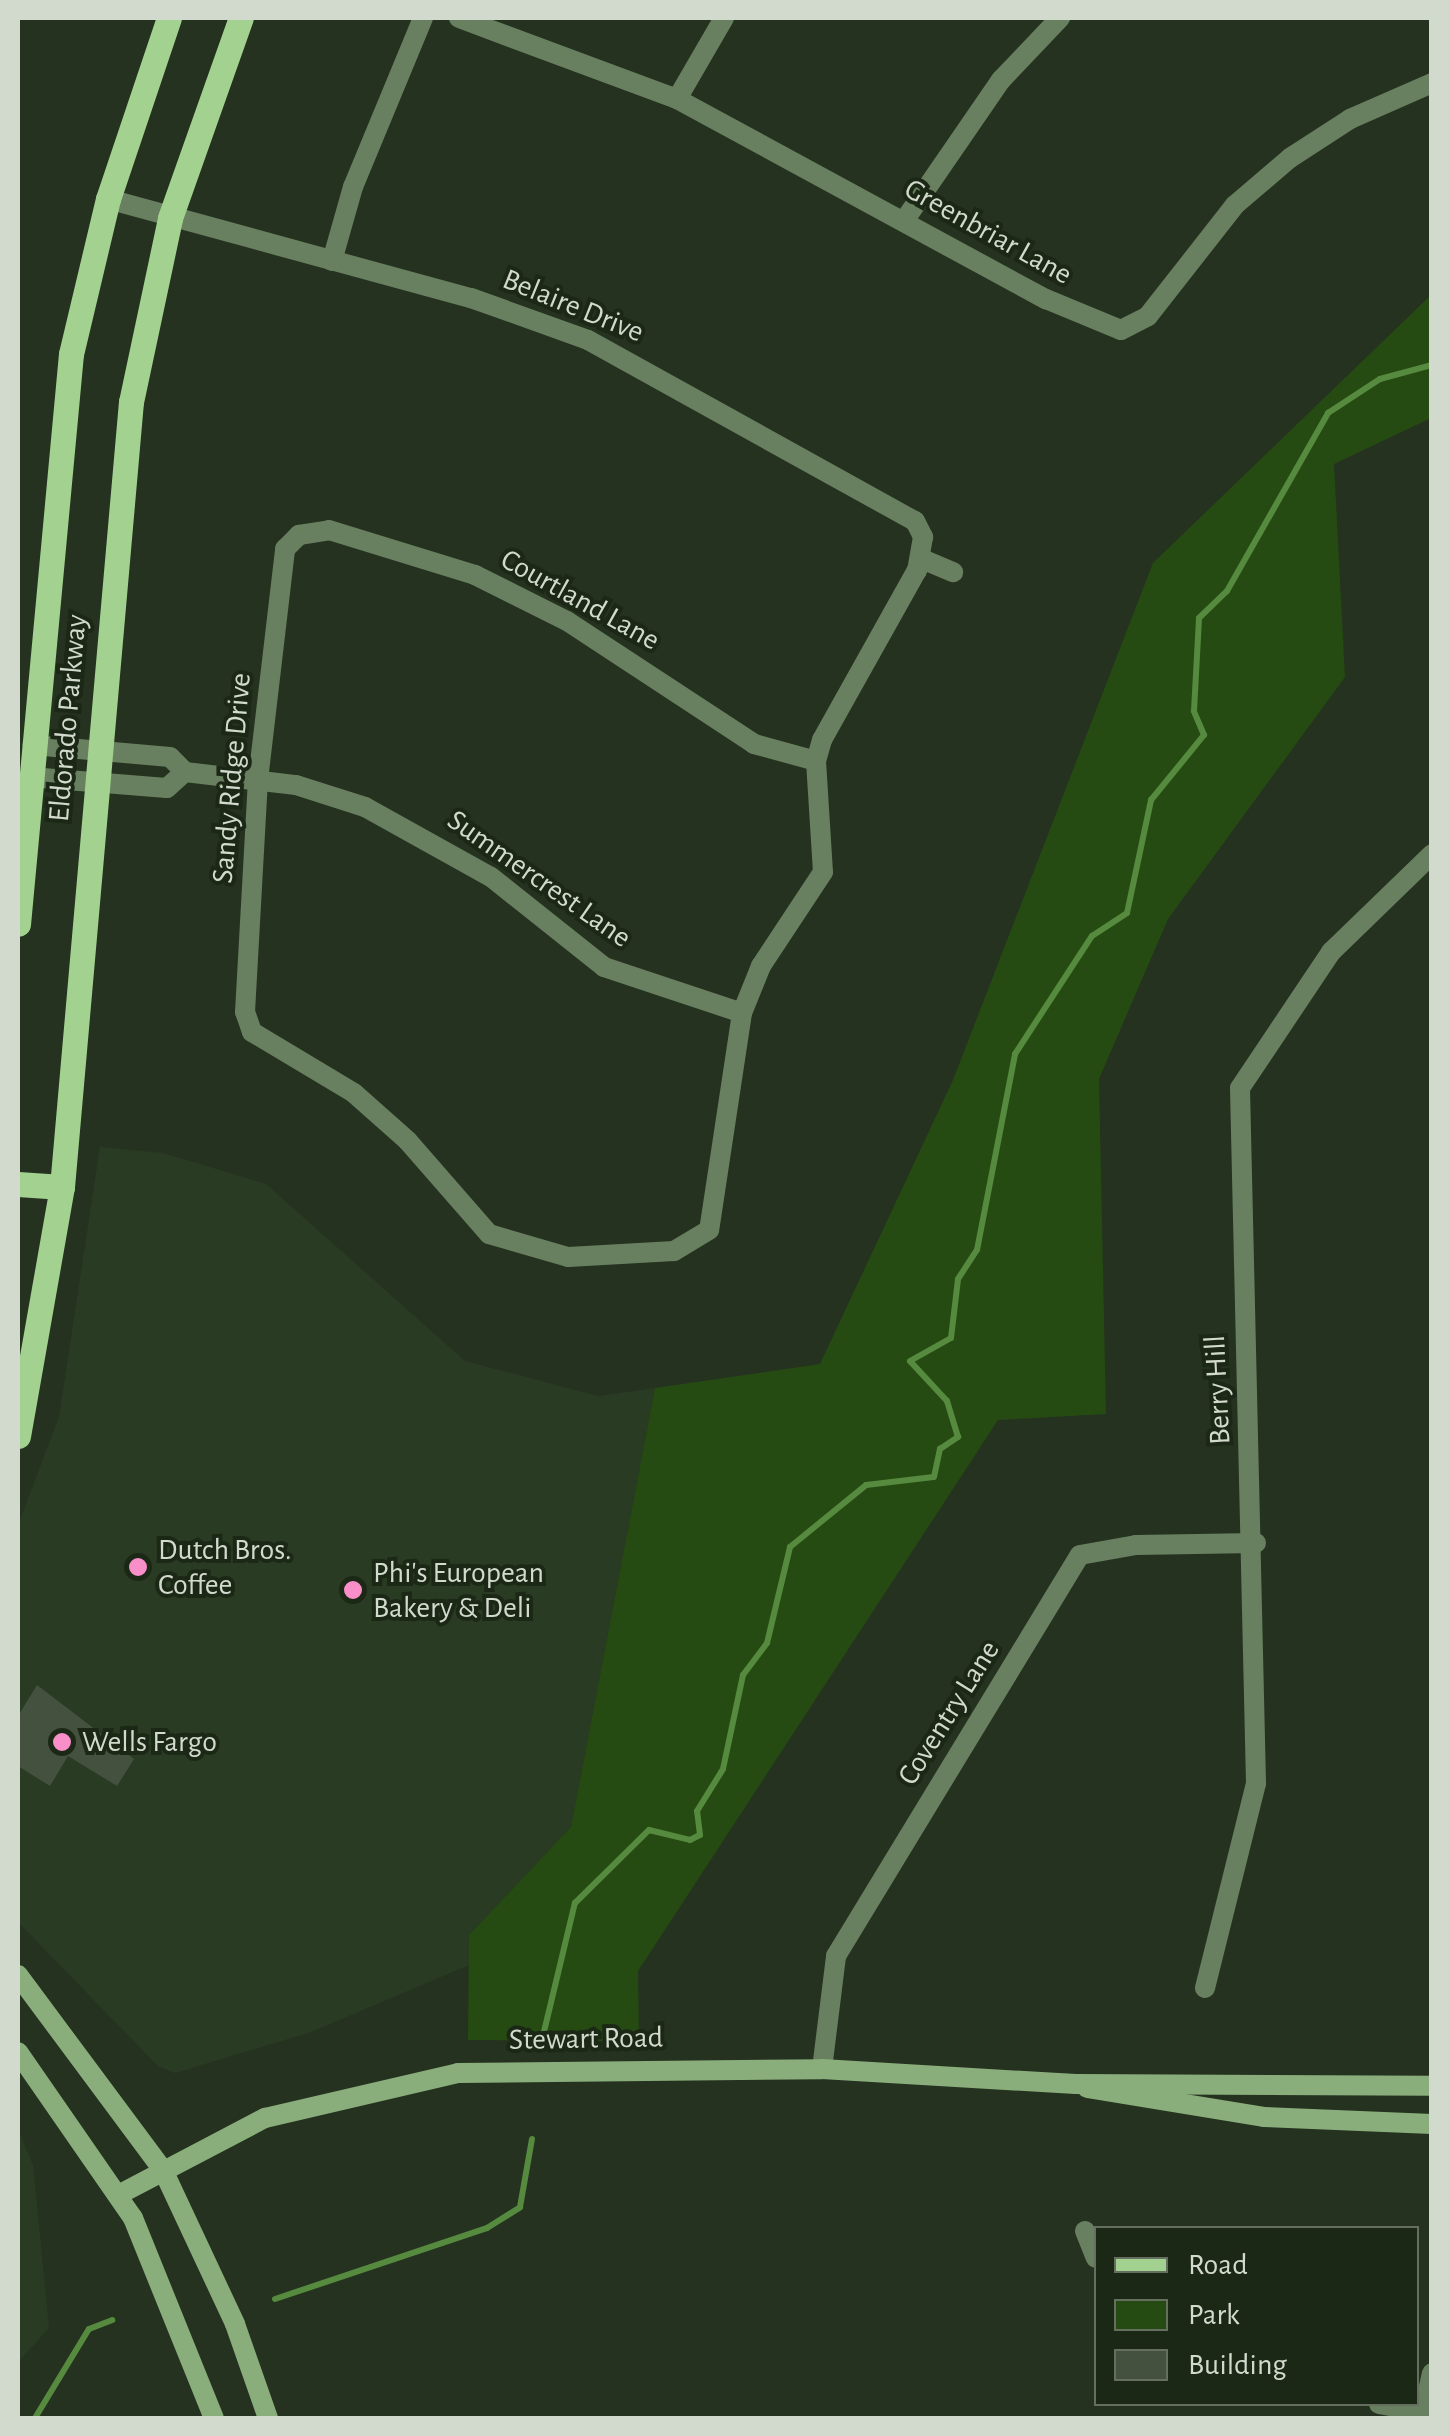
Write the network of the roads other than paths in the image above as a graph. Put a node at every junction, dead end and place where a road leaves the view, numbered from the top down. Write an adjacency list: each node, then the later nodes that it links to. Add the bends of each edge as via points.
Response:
1 (169, 18): 9 (main road, Eldorado Parkway)
2 (241, 18): 10 (main road, Eldorado Parkway)
3 (423, 18): 12 (street, via 353,187)
4 (459, 18): 8 (street, Greenbriar Lane)
5 (724, 18): 8 (street)
6 (1060, 18): 11 (street, via 967,124)
7 (1432, 83): 11 (street, Greenbriar Lane, via 1350,119 1290,158 1235,206 1131,329 1107,327 1046,299)
8 (677, 99): 11 (street, Greenbriar Lane)
9 (108, 198): 10 (street, Belaire Drive); 16 (main road, Eldorado Parkway, via 66,386)
10 (170, 218): 12 (street, Belaire Drive); 17 (main road, Eldorado Parkway, via 130,402)
11 (904, 221)
12 (332, 262): 14 (street, Belaire Drive, via 555,328 696,393 915,520)
13 (299, 534): 18 (street, Courtland Lane, via 329,530 475,575 568,621 754,744); 21 (street, Sandy Ridge Drive, via 285,549)
14 (922, 559): 15 (street); 18 (street, via 829,720)
15 (954, 572)
16 (34, 746): 17 (street, Summercrest Lane); 20 (main road, Eldorado Parkway)
17 (98, 750): 19 (street, Summercrest Lane, via 170,757); 22 (main road, Eldorado Parkway)
18 (816, 760): 25 (street, via 823,872 761,966)
19 (185, 772): 21 (street, Summercrest Lane); 22 (street, Summercrest Lane, via 167,788)
20 (30, 777): 22 (street, Summercrest Lane); 24 (main road, Eldorado Parkway)
21 (258, 780): 25 (street, Summercrest Lane, via 366,807 431,838 604,967); 25 (street, Sandy Ridge Drive, via 244,1012 252,1032 354,1093 408,1141 489,1234 568,1257 674,1251 709,1230 718,1211)
22 (95, 782): 27 (main road, Eldorado Parkway)
23 (1432, 854): 29 (street, Berry Hill, via 1331,952 1240,1088)
24 (18, 924)
25 (742, 1013)
26 (18, 1184): 27 (main road)
27 (62, 1188): 28 (main road, Eldorado Parkway)
28 (18, 1436)
29 (1256, 1543): 31 (street, Berry Hill, via 1256,1783); 33 (street, Coventry Lane, via 1080,1555 836,1956)
30 (18, 1975): 37 (street)
31 (1205, 1988)
32 (18, 2052): 38 (street)
33 (822, 2069): 34 (street, Stewart Road); 37 (street, Stewart Road, via 458,2072 266,2118)
34 (1076, 2084): 35 (street, Stewart Road); 36 (street, Stewart Road, via 1115,2097 1264,2118)
35 (1432, 2086)
36 (1432, 2124)
37 (162, 2170): 38 (street, Stewart Road); 45 (street, via 235,2324)
38 (120, 2194): 44 (street)
39 (1085, 2231): 40 (street)
40 (1094, 2253)
41 (1432, 2373): 43 (street)
42 (1387, 2406): 43 (street)
43 (1422, 2415)
44 (214, 2418)
45 (268, 2418)

